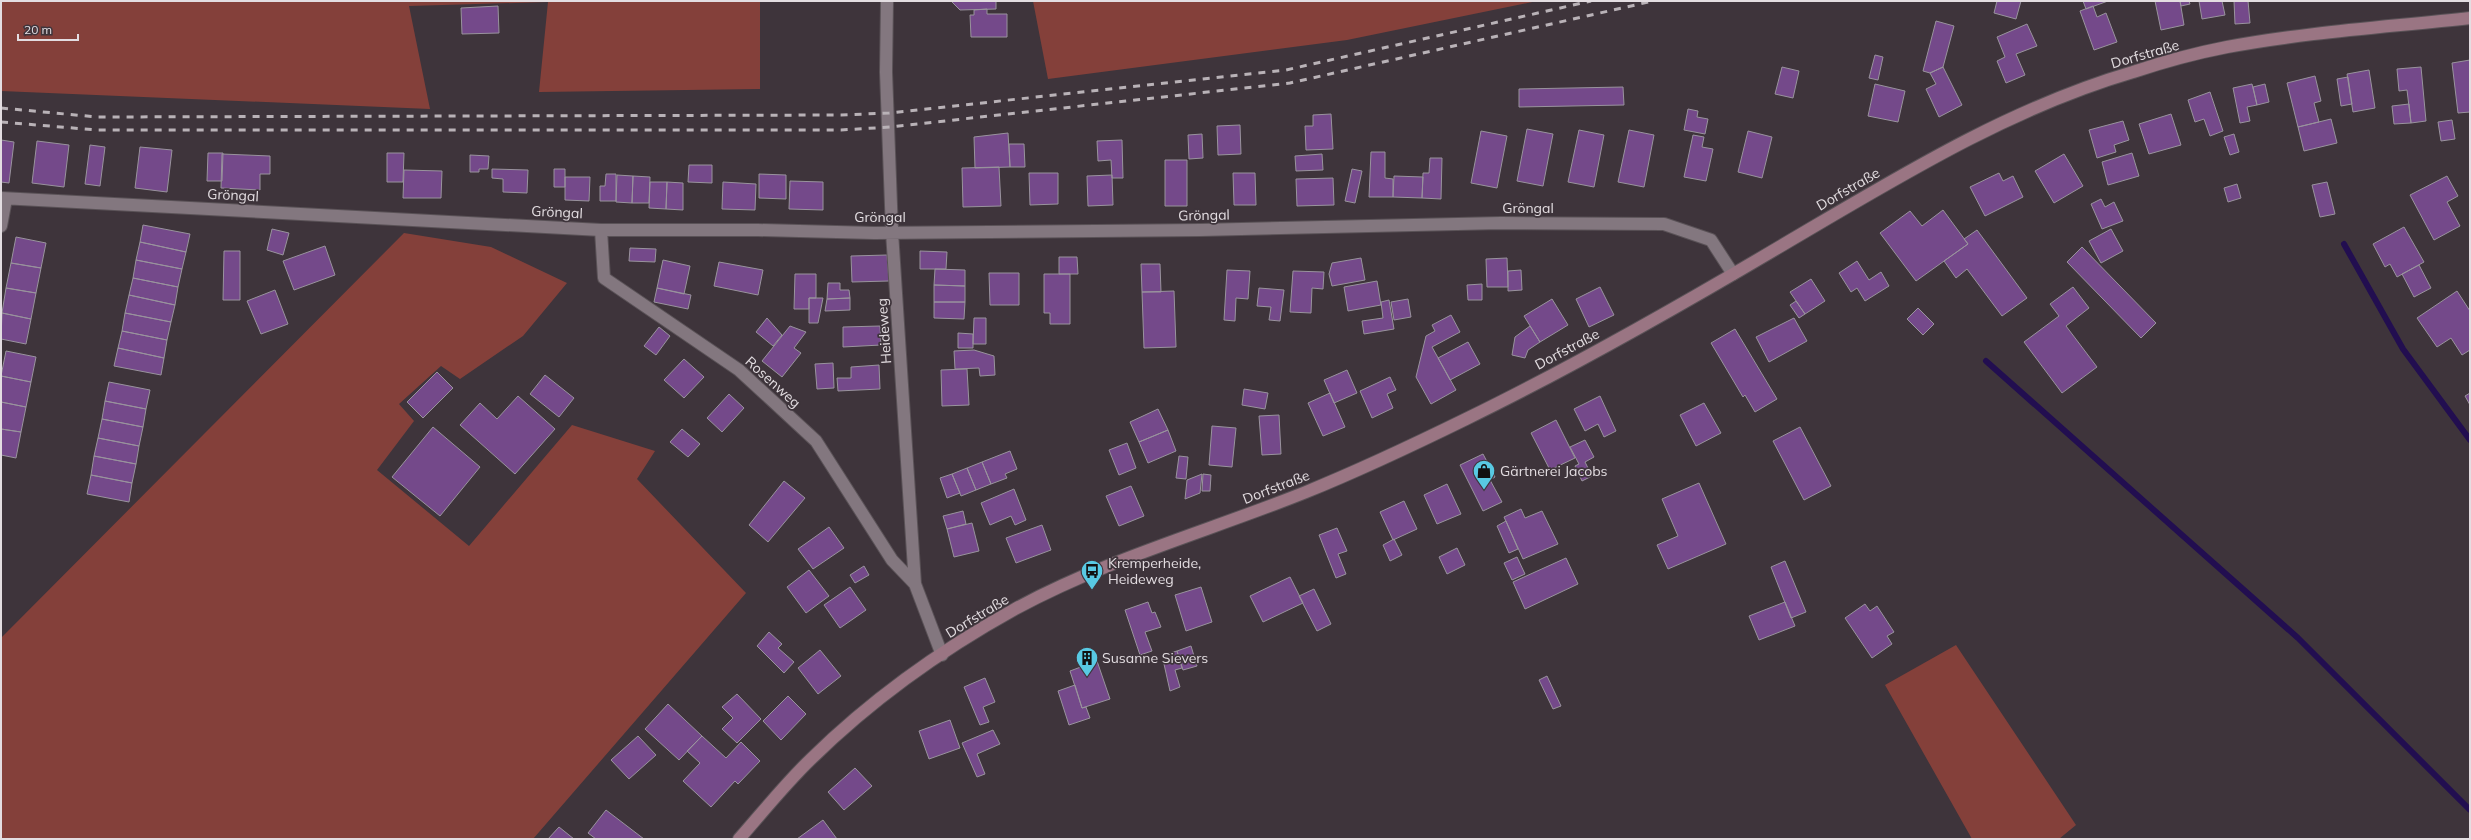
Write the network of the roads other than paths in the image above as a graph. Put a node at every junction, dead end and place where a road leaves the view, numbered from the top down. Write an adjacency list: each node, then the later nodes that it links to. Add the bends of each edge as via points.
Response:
1 (887, 1): 6 (street, Heideweg, via 886,72)
2 (2470, 18): 7 (main road, Dorfstraße, via 2279,38 2223,48 2130,72 2067,95 1984,131 1895,179)
3 (4, 198): 4 (street, Gröngal); 5 (street, Gröngal)
4 (1, 226)
5 (601, 230): 6 (street, Gröngal); 8 (street, Rosenweg, via 604,278 739,370 816,441 892,560)
6 (892, 232): 7 (street, Gröngal, via 1200,230 1501,223 1664,224 1711,240); 8 (street, Heideweg)
7 (1733, 274): 9 (main road, Dorfstraße, via 1674,309 1494,405 1386,458 1304,493 1084,575 1013,610)
8 (915, 584): 9 (street, Heideweg)
9 (942, 655): 10 (main road, Dorfstraße, via 877,700 820,751)
10 (739, 839)

